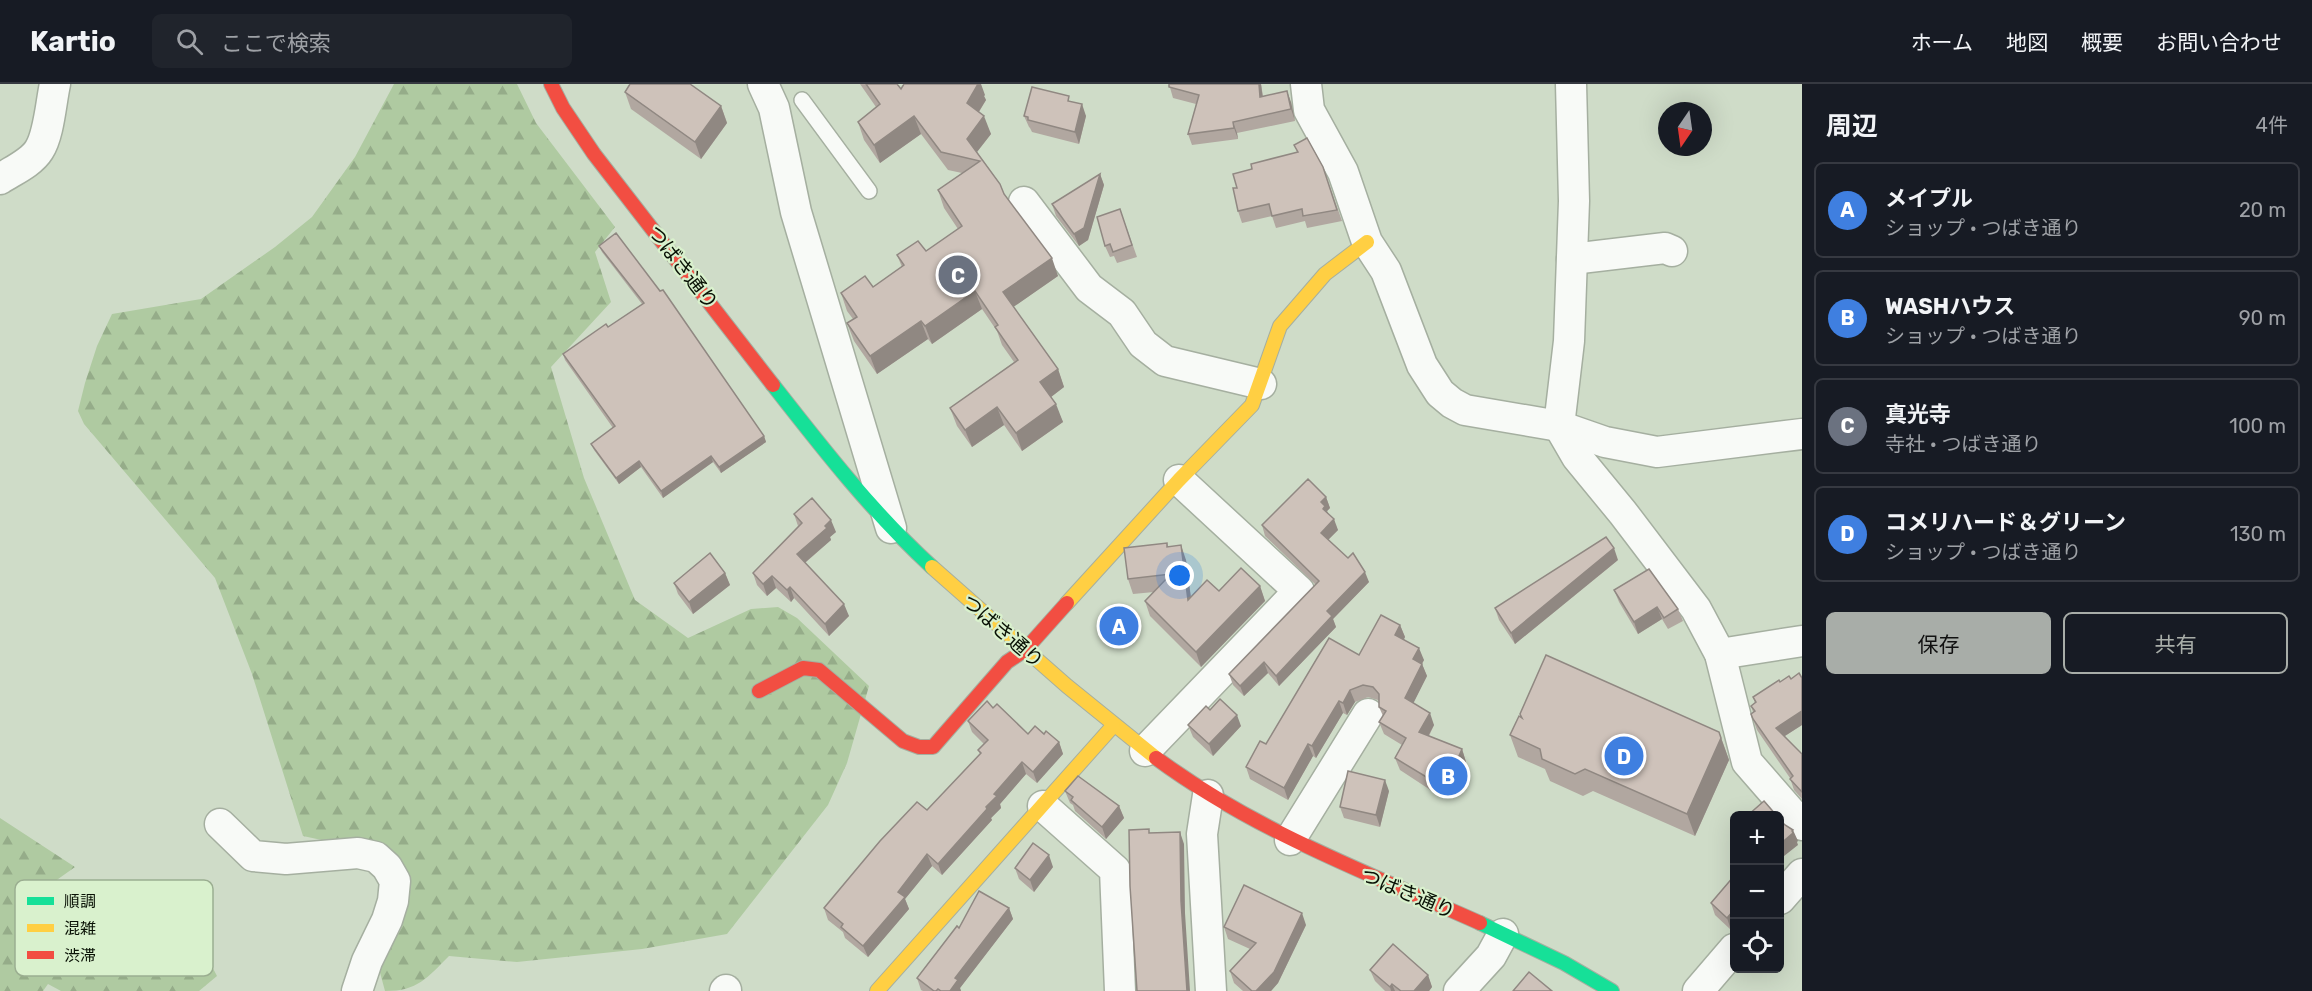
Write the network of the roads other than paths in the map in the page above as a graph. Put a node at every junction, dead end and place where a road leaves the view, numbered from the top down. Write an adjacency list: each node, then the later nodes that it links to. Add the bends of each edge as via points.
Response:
1 (55, 84): 7 (street, via 39,150)
2 (551, 84): 17 (main road, つばき通り, via 594,154 824,449)
3 (1306, 84): 10 (street, via 1308,110 1343,172)
4 (1571, 84): 12 (street)
5 (769, 96): 17 (street, via 796,212)
6 (802, 100): 8 (lane)
7 (0, 179)
8 (869, 191)
9 (1024, 202): 13 (street, via 1089,288 1122,313 1143,344 1165,361)
10 (1367, 242): 13 (main road, via 1325,274 1280,326); 14 (street, via 1386,271 1422,365 1440,393 1465,410)
11 (1672, 251): 12 (street, via 1665,248)
12 (1572, 258): 14 (street, via 1569,341)
13 (1262, 384): 16 (main road, via 1252,405)
14 (1559, 426): 15 (street, via 1605,442 1657,452); 20 (street, via 1577,457 1696,609)
15 (1802, 434)
16 (1179, 480): 19 (main road); 24 (street, via 1299,591)
17 (891, 528): 19 (main road, つばき通り)
18 (1802, 641): 20 (street)
19 (1025, 650): 21 (main road, via 1007,662 933,747 903,741 819,670 804,668); 23 (main road, つばき通り)
20 (1720, 654): 28 (street, via 1747,762)
21 (759, 691)
22 (1368, 714): 29 (street)
23 (1113, 726): 24 (main road, つばき通り); 26 (main road)
24 (1145, 750): 25 (main road, つばき通り)
25 (1208, 795): 29 (main road, つばき通り); 37 (street, via 1202,834)
26 (1043, 806): 34 (main road); 36 (street, via 1114,870)
27 (220, 824): 35 (street, via 253,856 286,859 358,853 376,857 387,867 395,881 393,901)
28 (1802, 825)
29 (1290, 840): 32 (main road, つばき通り)
30 (1802, 873): 31 (street)
31 (1784, 893)
32 (1503, 934): 38 (street, via 1491,956); 39 (main road, つばき通り)
33 (1730, 955): 40 (street)
34 (880, 990)
35 (357, 991)
36 (1120, 991)
37 (1211, 991)
38 (1459, 991)
39 (1612, 991)
40 (1698, 991)

